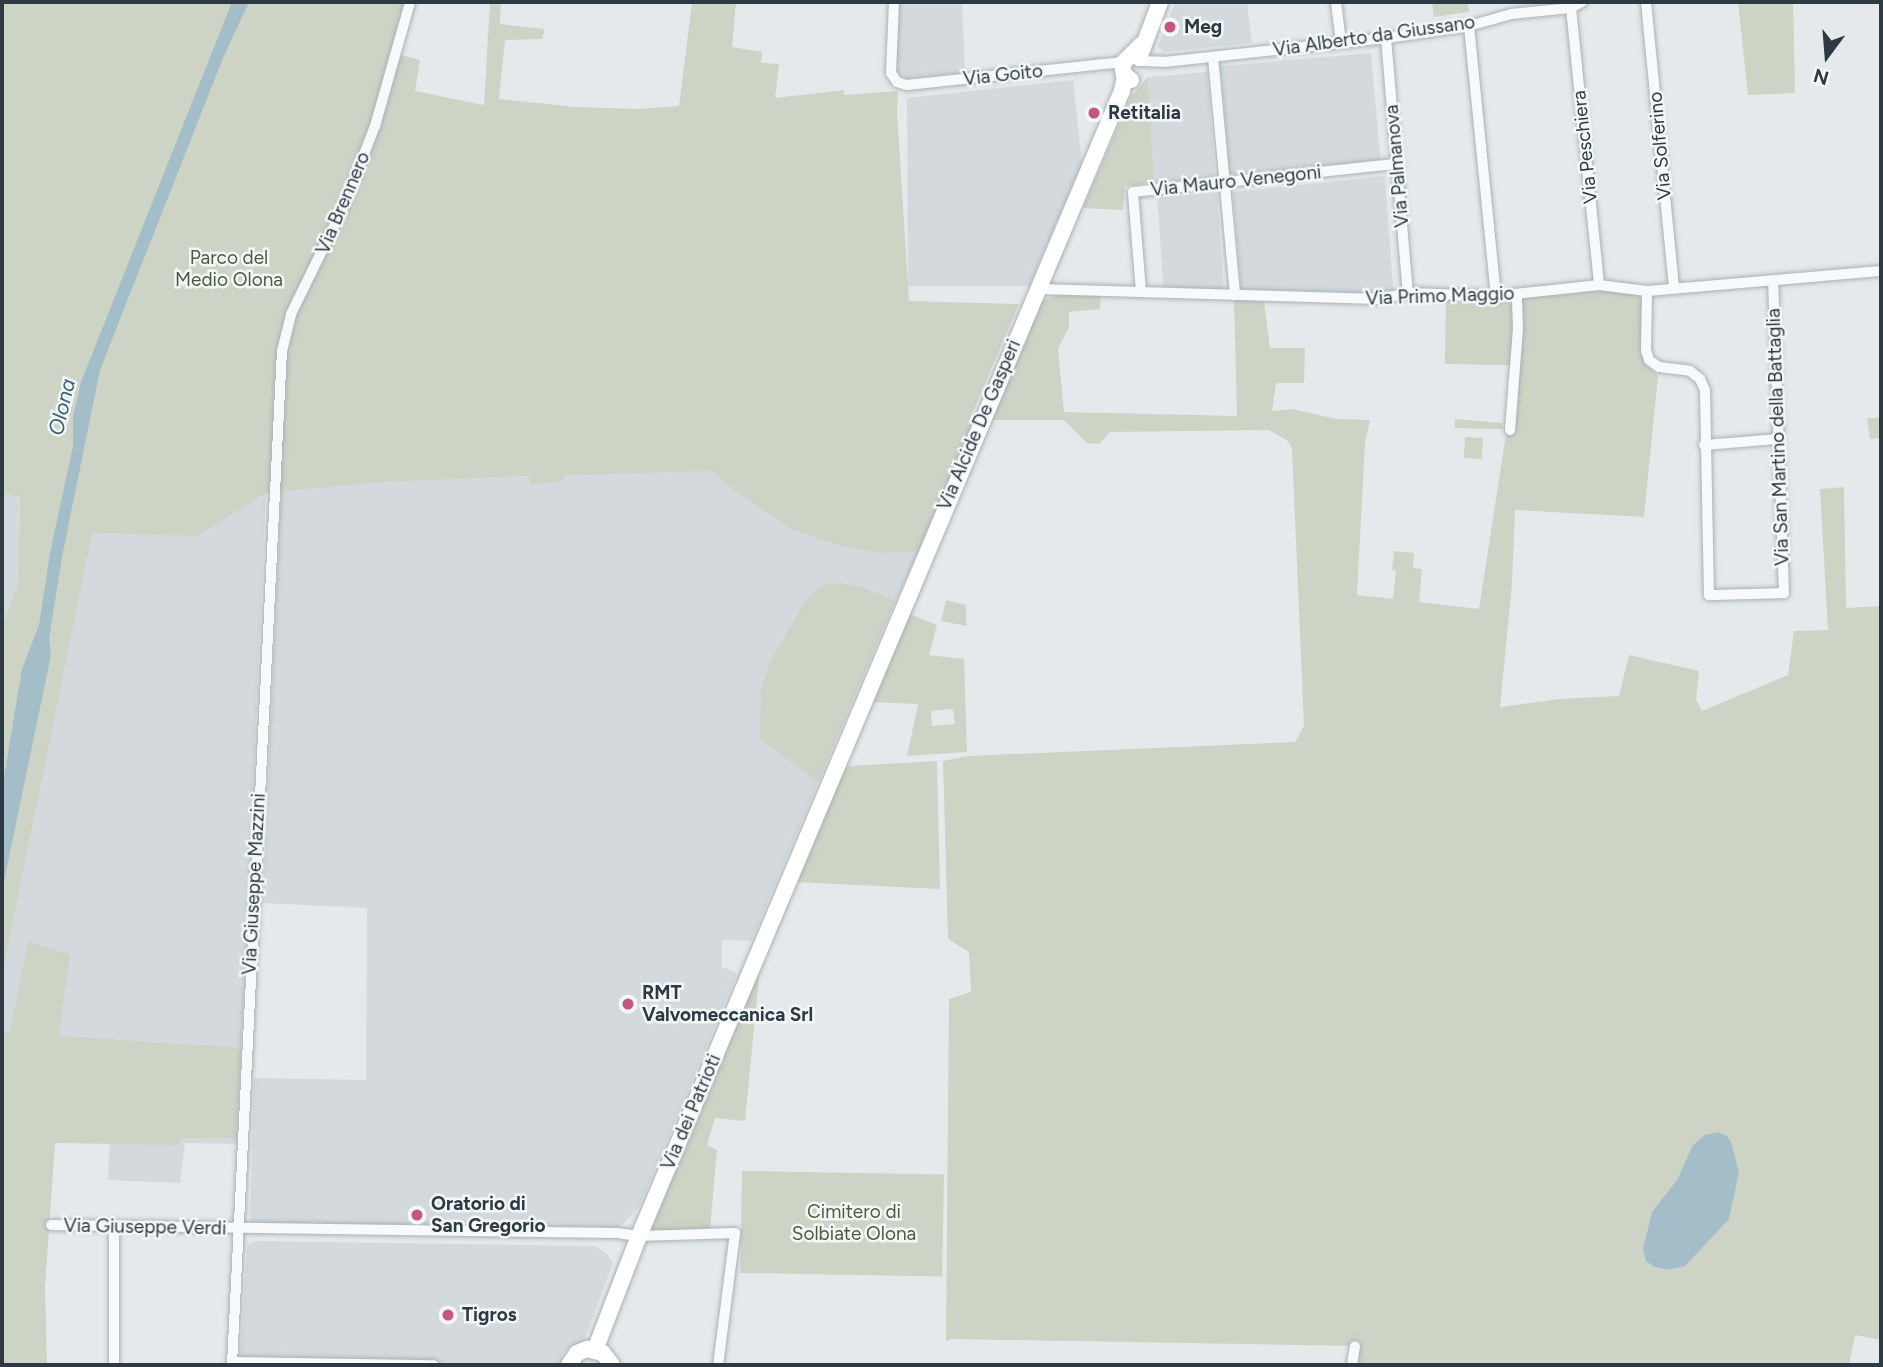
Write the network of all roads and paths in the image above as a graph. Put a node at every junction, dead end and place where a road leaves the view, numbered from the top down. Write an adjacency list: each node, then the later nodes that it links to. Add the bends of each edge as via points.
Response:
1 (410, 2): 28 (street, Via Brennero, via 375,127 343,208 287,325)
2 (894, 2): 14 (street, Via Goito, via 891,73 897,82 907,85 1100,66)
3 (1160, 2): 14 (street, Via Alcide De Gasperi)
4 (1336, 2): 12 (street)
5 (1510, 2): 9 (street)
6 (1582, 2): 8 (street, Via Alberto da Giussano)
7 (1646, 2): 21 (street, Via Solferino)
8 (1571, 8): 9 (street, Via Alberto da Giussano); 19 (street, Via Peschiera)
9 (1511, 14): 10 (street, Via Alberto da Giussano)
10 (1469, 26): 11 (street, Via Alberto da Giussano); 27 (street)
11 (1386, 38): 12 (street, Via Alberto da Giussano); 15 (street, Via Palmanova)
12 (1341, 42): 13 (street, Via Alberto da Giussano)
13 (1213, 57): 14 (street, Via Alberto da Giussano); 16 (street)
14 (1133, 67): 20 (street, Via Alcide De Gasperi)
15 (1397, 164): 16 (street, Via Mauro Venegoni); 24 (street, Via Palmanova)
16 (1224, 182): 23 (street, Via Mauro Venegoni, via 1133,192); 26 (street)
17 (1881, 271): 18 (street, Via Primo Maggio)
18 (1773, 281): 21 (street, Via Primo Maggio); 30 (street, Via San Martino della Battaglia)
19 (1599, 285): 22 (street, Via Primo Maggio); 25 (street, Via Primo Maggio)
20 (1038, 289): 23 (street, Via Primo Maggio); 32 (street, Via Alcide De Gasperi)
21 (1674, 289): 22 (street, Via Primo Maggio)
22 (1647, 291): 31 (street, via 1649,360 1659,367 1690,371 1700,379 1705,390)
23 (1141, 292): 26 (street, Via Primo Maggio)
24 (1408, 293): 26 (street, Via Primo Maggio, via 1378,299); 27 (street, Via Primo Maggio)
25 (1517, 294): 27 (street, Via Primo Maggio); 29 (street)
26 (1235, 295)
27 (1496, 296)
28 (280, 403): 35 (street, Via Giuseppe Mazzini)
29 (1510, 430)
30 (1777, 439): 31 (street); 31 (street, Via San Martino della Battaglia, via 1784,593 1709,595)
31 (1704, 444)
32 (839, 760): 36 (street, Via dei Patrioti)
33 (51, 1225): 34 (street, Via Giuseppe Verdi)
34 (114, 1227): 35 (street, Via Giuseppe Verdi); 40 (street)
35 (238, 1229): 36 (street, Via Giuseppe Verdi); 39 (street, Via Giuseppe Mazzini)
36 (639, 1236): 38 (street, Via dei Patrioti); 44 (street, Via Giuseppe Verdi, via 735,1233)
37 (1355, 1346): 45 (street)
38 (595, 1350): 42 (street, via 578,1353); 43 (street)
39 (232, 1363): 41 (street)
40 (114, 1365)
41 (435, 1365)
42 (569, 1365)
43 (612, 1365)
44 (718, 1365)
45 (1352, 1365)

